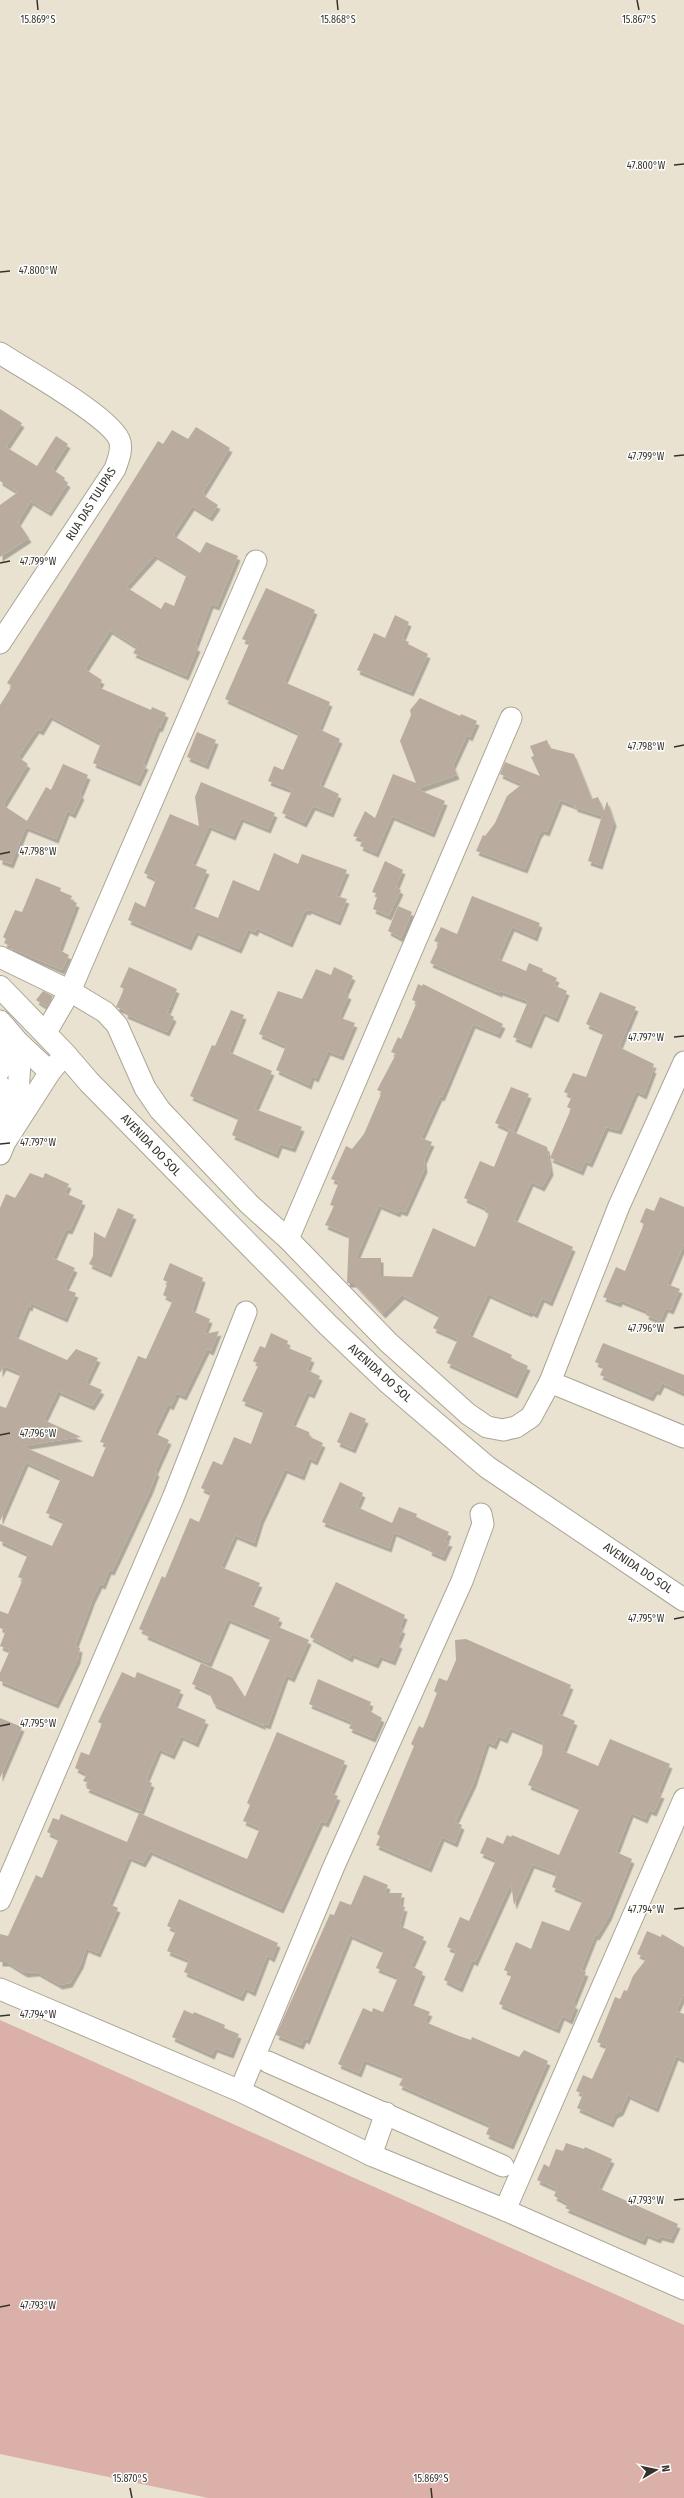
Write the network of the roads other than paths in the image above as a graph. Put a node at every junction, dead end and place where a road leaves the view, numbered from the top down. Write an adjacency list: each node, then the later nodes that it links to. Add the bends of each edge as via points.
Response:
1 (0, 353): 3 (street, RUA DAS TULIPAS, via 90,410 115,433 120,442 120,455 115,469)
2 (256, 561): 7 (street)
3 (0, 643)
4 (512, 718): 17 (street)
5 (0, 957): 7 (street)
6 (0, 987): 9 (street, AVENIDA DO SOL)
7 (70, 991): 9 (street); 17 (street, via 105,1012 117,1025 146,1088 160,1110 250,1204)
8 (3, 1024): 10 (street); 13 (street)
9 (45, 1034): 11 (street, AVENIDA DO SOL)
10 (19, 1043): 14 (street); 16 (street, via 18,1096)
11 (65, 1054): 14 (street); 22 (street, AVENIDA DO SOL, via 322,1320 390,1384 487,1467)
12 (684, 1062): 19 (street, via 619,1206)
13 (0, 1070)
14 (50, 1072): 16 (street)
15 (0, 1086): 16 (street)
16 (3, 1145)
17 (288, 1239): 19 (street, via 389,1343 440,1390 487,1427 503,1430 516,1427 531,1417)
18 (246, 1312): 24 (street, via 173,1498)
19 (550, 1382): 20 (street)
20 (684, 1437)
21 (481, 1514): 27 (street, via 483,1524 462,1581 334,1866)
22 (684, 1600)
23 (684, 1799): 31 (street)
24 (0, 1900)
25 (0, 1989): 27 (street)
26 (268, 2062): 28 (street)
27 (240, 2091): 29 (street)
28 (386, 2113): 29 (street); 30 (street)
29 (371, 2155): 31 (street)
30 (503, 2166)
31 (505, 2210): 32 (street)
32 (684, 2289)

